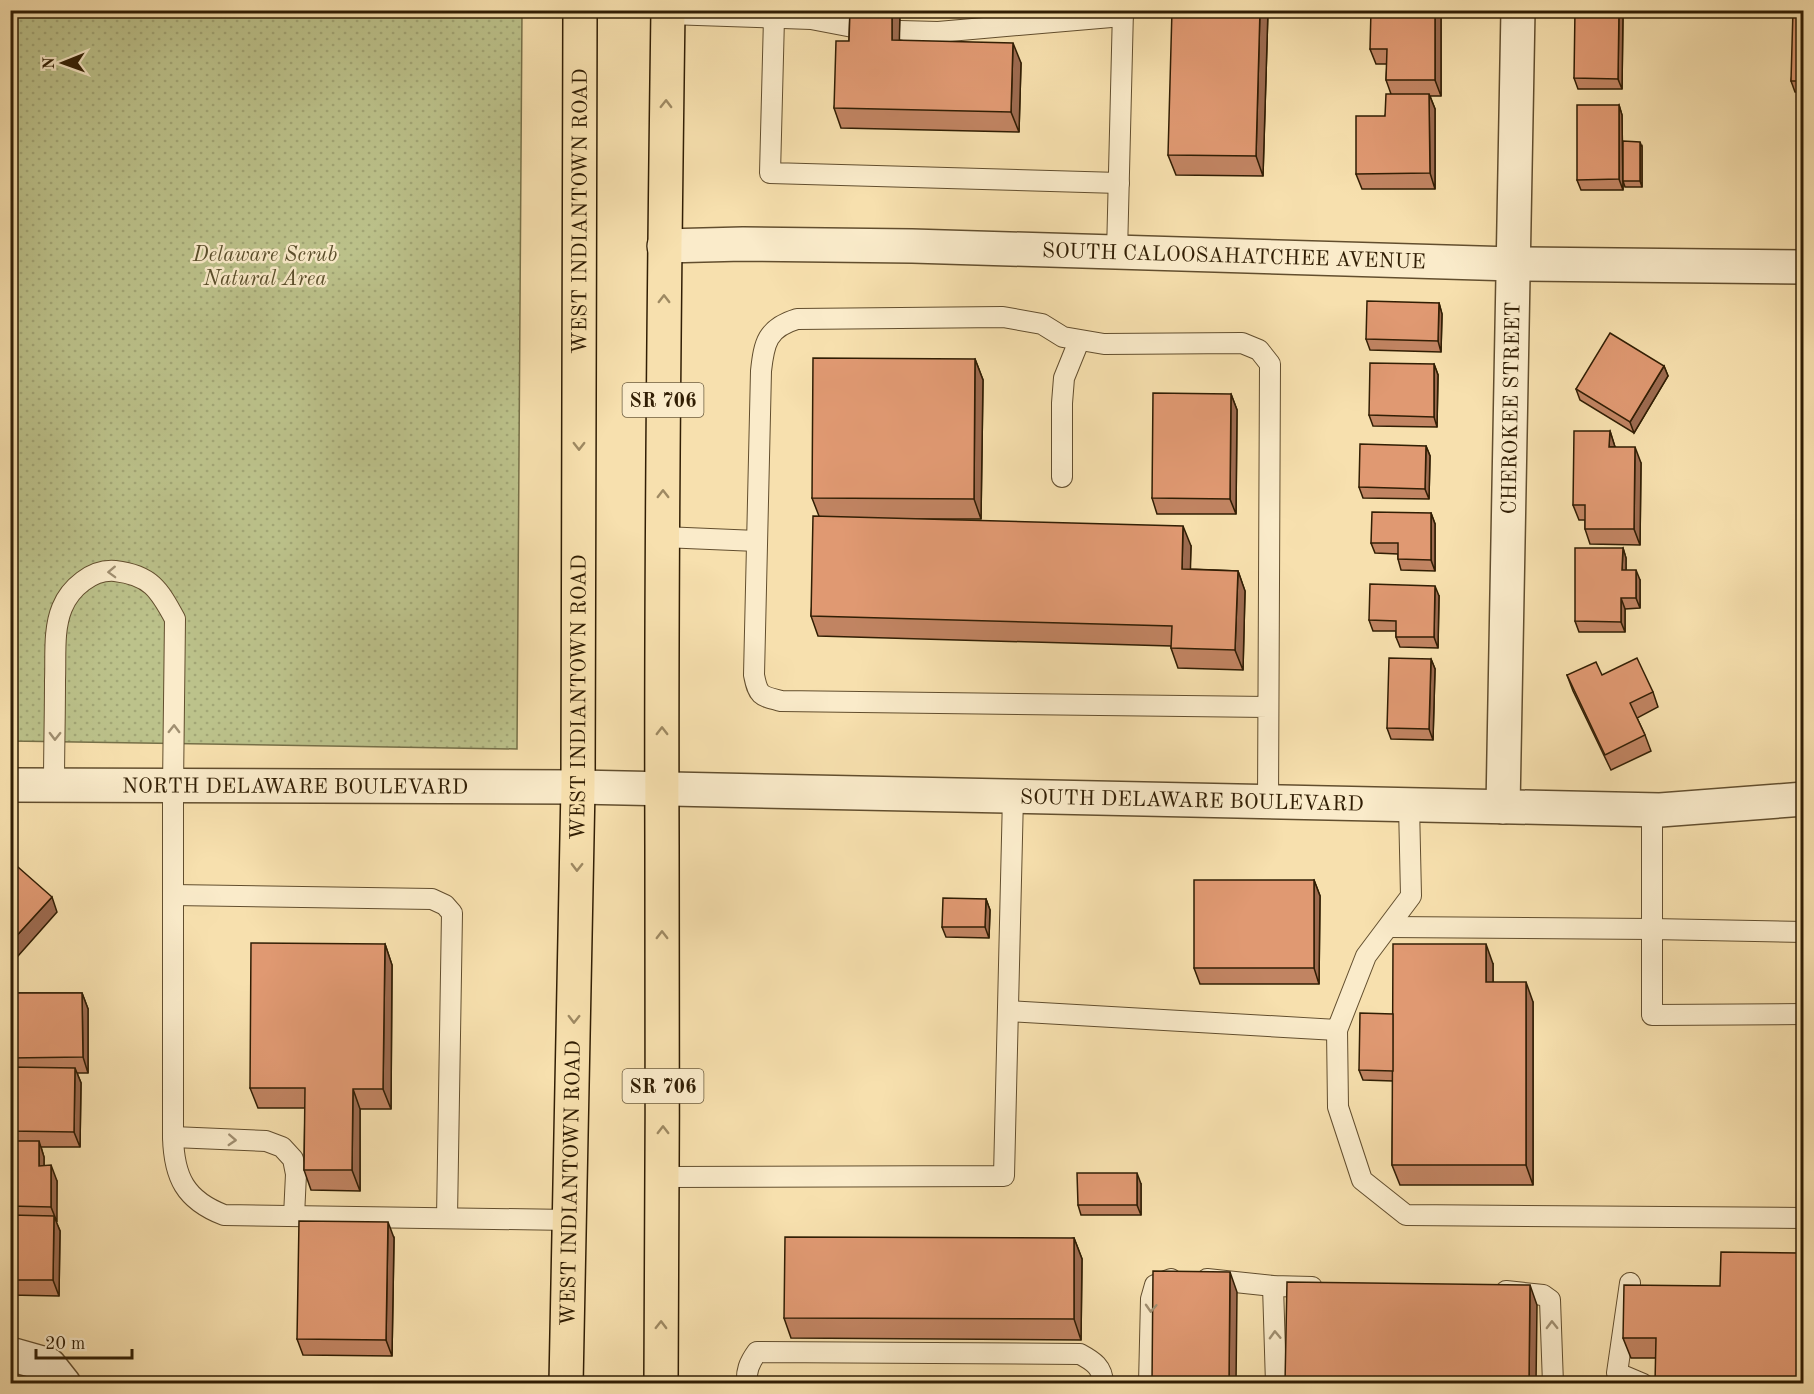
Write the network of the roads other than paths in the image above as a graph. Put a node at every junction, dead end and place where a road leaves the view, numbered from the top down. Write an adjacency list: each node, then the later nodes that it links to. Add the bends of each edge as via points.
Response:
1 (580, 10): 21 (main road, WEST INDIANTOWN ROAD, one-way to 21)
2 (1518, 10): 11 (street, CHEROKEE STREET)
3 (668, 12): 5 (lane); 9 (main road, SR 706, one-way to 3)
4 (1123, 13): 7 (lane, via 938,32); 8 (lane)
5 (774, 18): 6 (lane, via 811,19); 8 (lane, via 770,173)
6 (858, 28)
7 (900, 32)
8 (1119, 183): 10 (lane)
9 (664, 246): 10 (street, SOUTH CALOOSAHATCHEE AVENUE, via 867,245); 15 (main road, SR 706, one-way to 9)
10 (1117, 253): 11 (street, SOUTH CALOOSAHATCHEE AVENUE)
11 (1513, 264): 12 (street, SOUTH CALOOSAHATCHEE AVENUE); 27 (street, CHEROKEE STREET)
12 (1803, 267)
13 (1079, 340): 14 (lane, via 1064,378); 16 (lane, via 1063,337 1042,324 1003,317 796,319 784,323 773,331 763,348 760,371); 17 (lane, via 1104,344 1242,343 1259,350 1270,364)
14 (1062, 477)
15 (663, 537): 16 (lane); 22 (main road, SR 706, one-way to 15)
16 (757, 541): 17 (lane, via 754,675 762,696 781,701)
17 (1268, 706): 25 (lane)
18 (10, 785): 19 (street, NORTH DELAWARE BOULEVARD)
19 (54, 786): 20 (street, NORTH DELAWARE BOULEVARD); 20 (lane, one-way to 19, via 175,619 151,584 133,573 107,570 71,590 61,610 56,635)
20 (173, 787): 21 (street, NORTH DELAWARE BOULEVARD); 29 (lane)
21 (578, 787): 22 (street, SOUTH DELAWARE BOULEVARD); 41 (main road, WEST INDIANTOWN ROAD, one-way to 41)
22 (662, 789): 23 (street, SOUTH DELAWARE BOULEVARD); 37 (main road, SR 706, one-way to 22)
23 (1012, 796): 25 (street, SOUTH DELAWARE BOULEVARD); 33 (lane)
24 (1803, 799): 28 (street, SOUTH DELAWARE BOULEVARD)
25 (1268, 802): 26 (street, SOUTH DELAWARE BOULEVARD)
26 (1409, 805): 27 (street, SOUTH DELAWARE BOULEVARD); 30 (lane, via 1411,896)
27 (1503, 807): 28 (street, SOUTH DELAWARE BOULEVARD)
28 (1652, 809): 31 (lane)
29 (173, 896): 36 (lane); 39 (lane, via 432,899 452,913)
30 (1389, 927): 31 (lane); 35 (lane, via 1366,956)
31 (1652, 929): 32 (lane); 34 (lane, via 1652,1015)
32 (1803, 932)
33 (1008, 1011): 35 (lane); 37 (lane, via 1004,1176)
34 (1803, 1014)
35 (1337, 1030): 40 (lane, via 1338,1107 1362,1180 1406,1215)
36 (174, 1137): 38 (lane, via 179,1178 207,1209 224,1215); 38 (lane, one-way to 38, via 266,1141 282,1147 293,1159 296,1174)
37 (663, 1177): 49 (main road, SR 706, one-way to 37)
38 (294, 1216): 39 (lane)
39 (447, 1218): 41 (lane)
40 (1803, 1218)
41 (569, 1220): 48 (main road, WEST INDIANTOWN ROAD)
42 (1630, 1284): 55 (lane, via 1617,1373)
43 (1273, 1286): 44 (lane); 52 (lane, one-way to 52, via 1191,1278 1155,1285 1151,1299); 53 (lane, one-way to 43)
44 (1331, 1287)
45 (1482, 1291): 54 (lane, one-way to 45, via 1550,1300 1529,1292)
46 (10, 1354): 47 (street, via 49,1365)
47 (64, 1383)
48 (566, 1383)
49 (661, 1383)
50 (747, 1383): 51 (lane, via 746,1372 757,1352 1080,1354 1094,1361 1103,1374)
51 (1102, 1383)
52 (1149, 1383)
53 (1276, 1383)
54 (1553, 1383)
55 (1643, 1383)

